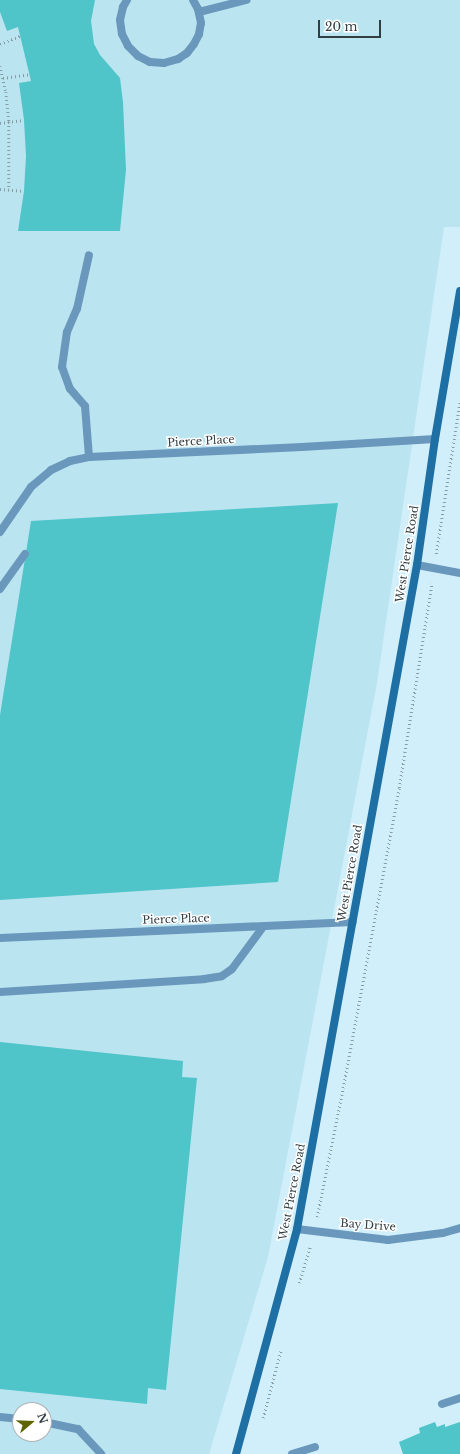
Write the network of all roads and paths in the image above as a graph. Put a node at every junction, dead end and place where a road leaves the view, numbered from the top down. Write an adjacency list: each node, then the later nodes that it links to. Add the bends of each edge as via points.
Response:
1 (127, 0): 4 (street, via 120,20 122,34 128,46 138,56 150,62 164,63 187,53 199,34)
2 (193, 0): 4 (street)
3 (246, 0): 4 (street)
4 (199, 12)
5 (20, 36): 6 (path)
6 (0, 44)
7 (0, 66): 9 (path)
8 (30, 74): 9 (path)
9 (3, 78): 11 (path)
10 (24, 120): 11 (path)
11 (9, 122): 12 (path); 14 (path)
12 (0, 123)
13 (0, 189): 14 (path)
14 (9, 190): 15 (path)
15 (24, 191)
16 (89, 255): 19 (street, via 77,309 67,332 62,367 70,389 85,406)
17 (460, 291): 18 (street, West Pierce Road)
18 (435, 439): 19 (street, Pierce Place); 22 (street, West Pierce Road)
19 (89, 457): 20 (street, Pierce Place, via 70,461 36,481)
20 (0, 532)
21 (25, 554): 24 (street)
22 (417, 565): 23 (street); 25 (street, West Pierce Road)
23 (460, 573)
24 (0, 589)
25 (353, 922): 26 (street, Pierce Place); 30 (street, West Pierce Road)
26 (263, 926): 27 (street, Pierce Place); 28 (street, via 232,970 222,976)
27 (0, 938)
28 (0, 992)
29 (460, 1228): 30 (street, Bay Drive, via 444,1233 388,1240)
30 (297, 1229): 38 (street, West Pierce Road)
31 (460, 1398): 32 (street)
32 (442, 1404)
33 (0, 1417): 34 (street)
34 (12, 1418)
35 (52, 1424): 37 (street, via 78,1430)
36 (314, 1447): 39 (street)
37 (101, 1454)
38 (236, 1454)
39 (292, 1454)

